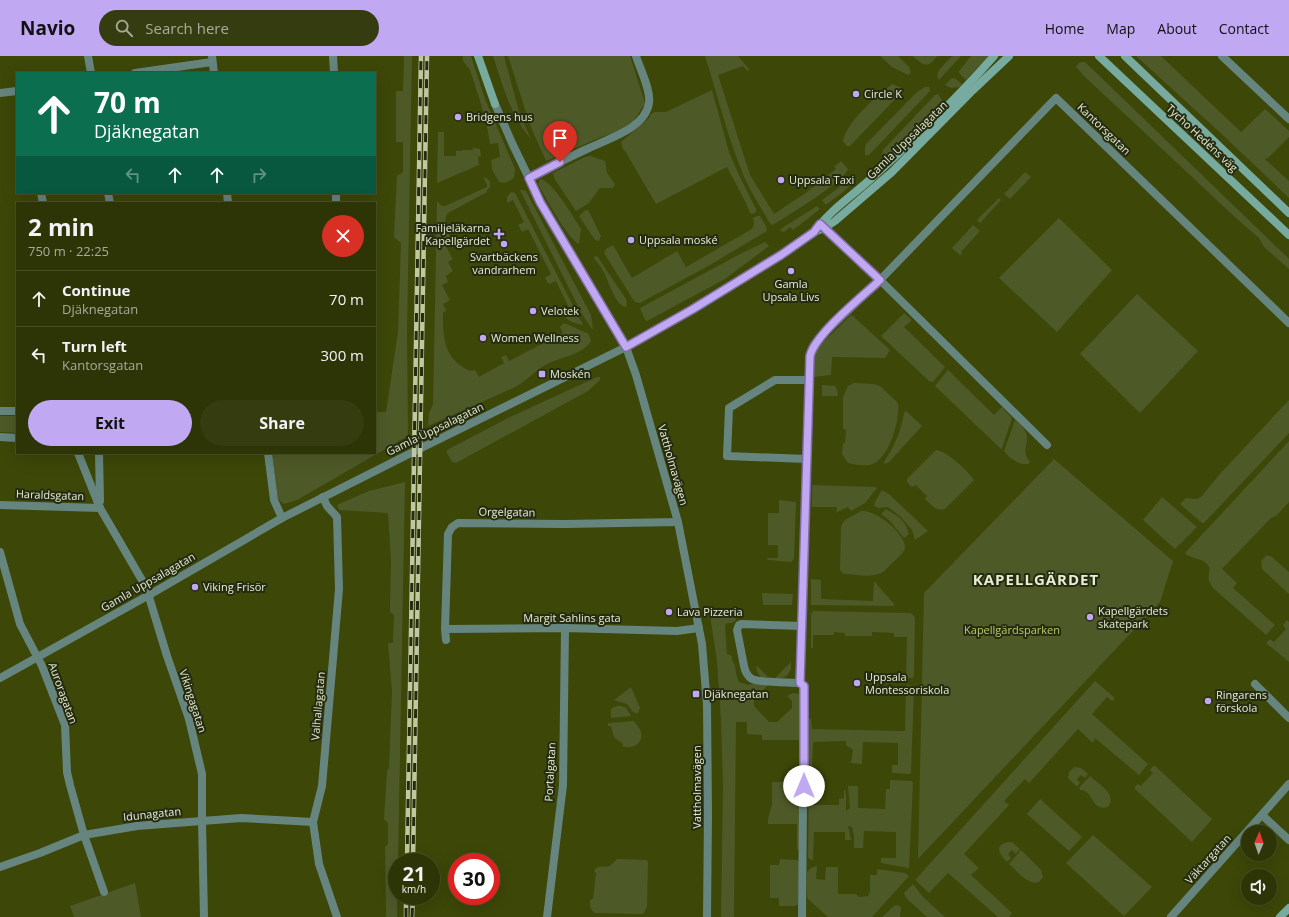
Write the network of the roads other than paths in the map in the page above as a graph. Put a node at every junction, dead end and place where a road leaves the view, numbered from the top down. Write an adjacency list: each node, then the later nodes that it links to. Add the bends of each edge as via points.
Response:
1 (88, 56): 11 (street)
2 (333, 56): 14 (street)
3 (478, 56): 17 (main road, Vattholmavägen)
4 (636, 56): 19 (street, via 649,94 648,108 642,118 618,136)
5 (994, 56): 21 (main road, Gamla Uppsalagatan, via 892,160 829,214)
6 (1009, 56): 21 (main road, Gamla Uppsalagatan, via 892,172 835,221)
7 (1099, 56): 22 (main road, Tycho Hedéns väg)
8 (1125, 56): 20 (main road, Tycho Hedéns väg)
9 (1222, 56): 18 (street)
10 (212, 59): 12 (street); 13 (street)
11 (91, 72)
12 (140, 72)
13 (214, 72)
14 (334, 72)
15 (16, 90): 16 (street)
16 (0, 93)
17 (495, 104): 19 (street, Vattholmavägen)
18 (1289, 119)
19 (529, 178): 25 (street, Vattholmavägen, via 540,202)
20 (1289, 212)
21 (822, 226): 23 (street); 25 (main road, Gamla Uppsalagatan, via 781,255)
22 (1289, 235)
23 (880, 280): 24 (street, Kantorsgatan, via 1056,98); 26 (street, via 813,346 810,356); 31 (street)
24 (1289, 323)
25 (626, 347): 36 (street, Gamla Uppsalagatan); 40 (street, Vattholmavägen)
26 (810, 380): 35 (street); 35 (street, via 775,380 729,408 727,456)
27 (0, 411): 28 (street)
28 (16, 411)
29 (0, 437): 30 (street)
30 (16, 438)
31 (1047, 445)
32 (78, 454): 38 (street, Vikingagatan)
33 (99, 454): 38 (street, Vikingagatan)
34 (268, 454): 39 (street, via 274,500)
35 (807, 459): 43 (street)
36 (323, 497): 39 (street, Gamla Uppsalagatan); 56 (street, Valhallagatan, via 337,517 339,588 322,786)
37 (0, 505): 38 (street, Haraldsgatan)
38 (100, 508): 42 (street, Vikingagatan, via 146,587)
39 (282, 518): 42 (street, Gamla Uppsalagatan)
40 (678, 522): 45 (street, Vattholmavägen); 46 (street, Orgelgatan, via 458,523 448,534)
41 (0, 552): 48 (street, Auroragatan, via 20,624)
42 (148, 595): 48 (street, Gamla Uppsalagatan); 55 (street, Vikingagatan, via 189,719 202,774)
43 (802, 626): 50 (street); 50 (street, via 741,624 737,630 745,672 751,678)
44 (565, 628): 45 (street, Margit Sahlins gata, via 676,631); 46 (street, Margit Sahlins gata); 64 (street, Portalgatan, via 563,785)
45 (699, 628): 65 (street, Vattholmavägen, via 708,721)
46 (445, 629): 47 (street, Orgelgatan)
47 (446, 640)
48 (37, 657): 49 (street, Gamla Uppsalagatan); 57 (street, Auroragatan, via 65,725 67,772)
49 (0, 678)
50 (800, 683): 66 (street, via 804,686)
51 (1255, 684): 52 (street)
52 (1289, 718)
53 (1289, 784): 54 (street, Väktargatan)
54 (1262, 815): 58 (street); 67 (street, Väktargatan)
55 (202, 821): 56 (street, Idunagatan, via 241,818); 57 (street, Idunagatan, via 137,826); 62 (street, Vikingagatan)
56 (313, 822): 63 (street, Valhallagatan, via 319,864)
57 (84, 835): 59 (street, Idunagatan); 60 (street, Auroragatan)
58 (1289, 840)
59 (0, 867)
60 (104, 892)
61 (1289, 908): 68 (main road)
62 (204, 917)
63 (337, 917)
64 (547, 917)
65 (707, 917)
66 (802, 917)
67 (1171, 917)
68 (1280, 917)

